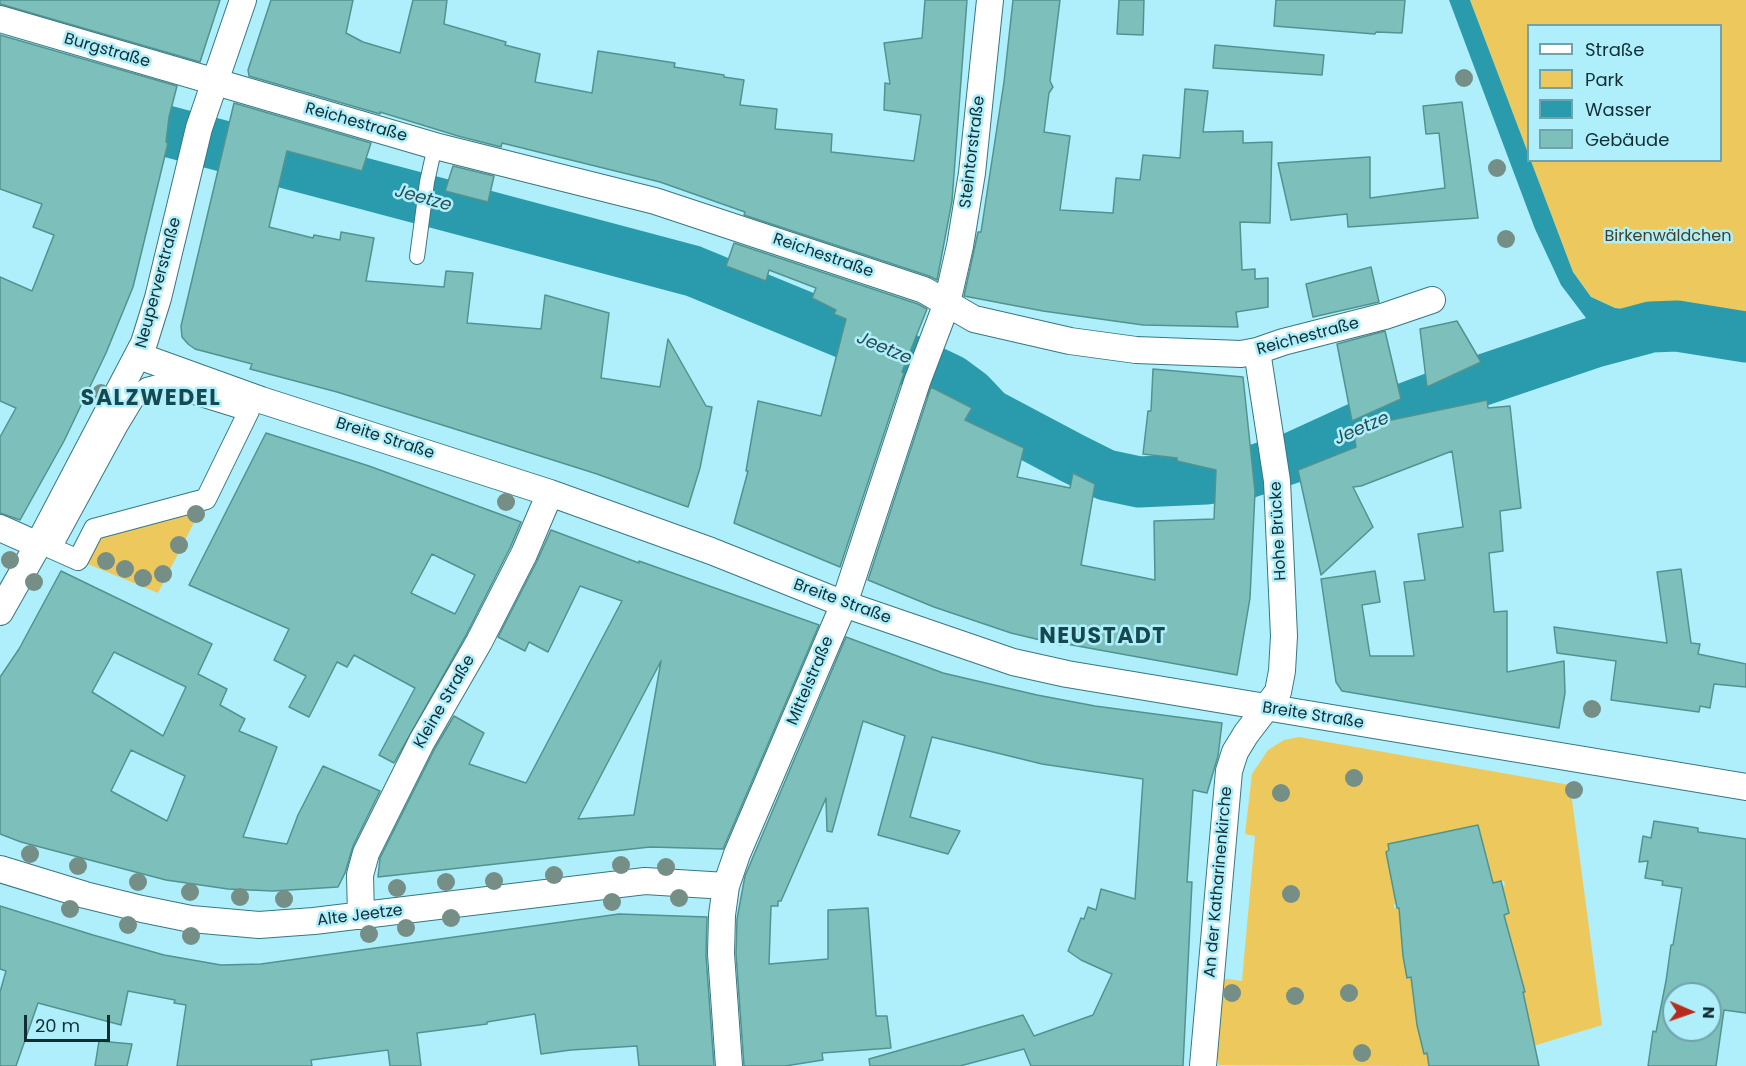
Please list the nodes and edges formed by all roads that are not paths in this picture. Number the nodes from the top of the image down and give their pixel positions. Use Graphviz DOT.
graph roads {
  1 [pos="243,0"];
  2 [pos="990,0"];
  3 [pos="0,19"];
  4 [pos="215,82"];
  5 [pos="435,146"];
  6 [pos="417,257"];
  7 [pos="1432,300"];
  8 [pos="947,303"];
  9 [pos="1257,351"];
  10 [pos="139,356"];
  11 [pos="550,493"];
  12 [pos="206,499"];
  13 [pos="0,528"];
  14 [pos="38,545"];
  15 [pos="844,604"];
  16 [pos="0,612"];
  17 [pos="1266,708"];
  18 [pos="1746,787"];
  19 [pos="0,869"];
  20 [pos="726,885"];
  21 [pos="361,916"];
  22 [pos="729,1066"];
  23 [pos="1203,1066"];
  1 -- 4 [label="street, Neuperverstraße"];
  2 -- 8 [label="street, Steintorstraße"];
  3 -- 4 [label="street, Burgstraße"];
  4 -- 5 [label="street, Reichestraße"];
  4 -- 10 [label="street, Neuperverstraße"];
  5 -- 6 [label="lane"];
  5 -- 8 [label="street, Reichestraße"];
  7 -- 9 [label="street, Reichestraße"];
  8 -- 9 [label="street, Reichestraße"];
  8 -- 15 [label="street, Mittelstraße"];
  9 -- 17 [label="street, Hohe Brücke"];
  10 -- 11 [label="street, Breite Straße"];
  10 -- 14 [label="street, Neuperverstraße"];
  11 -- 15 [label="street, Breite Straße"];
  11 -- 21 [label="street, Kleine Straße"];
  12 -- 12 [label="street"];
  13 -- 14 [label="street"];
  14 -- 16 [label="street, Neuperverstraße"];
  15 -- 17 [label="street, Breite Straße"];
  15 -- 20 [label="street, Mittelstraße"];
  17 -- 18 [label="street, Breite Straße"];
  17 -- 23 [label="street, An der Katharinenkirche"];
  19 -- 21 [label="street, Alte Jeetze"];
  20 -- 21 [label="street, Alte Jeetze"];
  20 -- 22 [label="street, Mittelstraße"];
}
